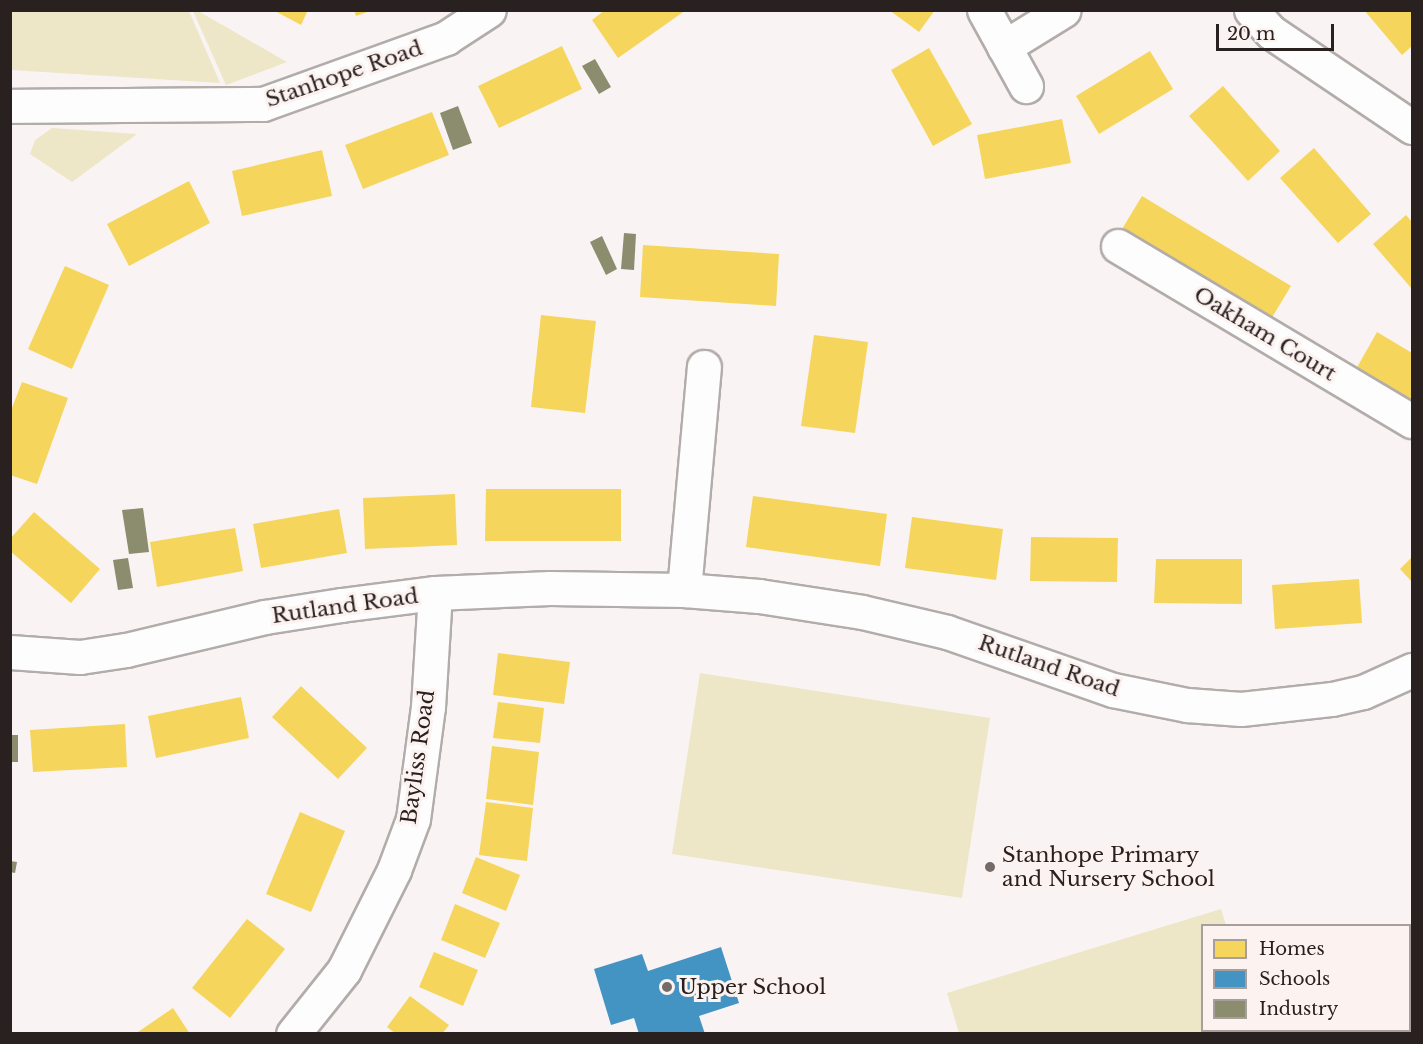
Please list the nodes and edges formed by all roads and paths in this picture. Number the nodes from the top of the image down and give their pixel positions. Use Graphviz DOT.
graph roads {
  1 [pos="489,10"];
  2 [pos="984,10"];
  3 [pos="1064,10"];
  4 [pos="1251,10"];
  5 [pos="1004,47"];
  6 [pos="1026,86"];
  7 [pos="10,106"];
  8 [pos="1413,127"];
  9 [pos="1118,246"];
  10 [pos="704,367"];
  11 [pos="1413,421"];
  12 [pos="684,591"];
  13 [pos="435,593"];
  14 [pos="10,652"];
  15 [pos="1413,670"];
  16 [pos="293,1034"];
  1 -- 7 [label="street, Stanhope Road"];
  2 -- 5 [label="street"];
  3 -- 5 [label="street"];
  4 -- 8 [label="street"];
  5 -- 6 [label="street"];
  9 -- 11 [label="street, Oakham Court"];
  10 -- 12 [label="street"];
  12 -- 13 [label="street, Rutland Road"];
  12 -- 15 [label="street, Rutland Road"];
  13 -- 14 [label="street, Rutland Road"];
  13 -- 16 [label="street, Bayliss Road"];
}
